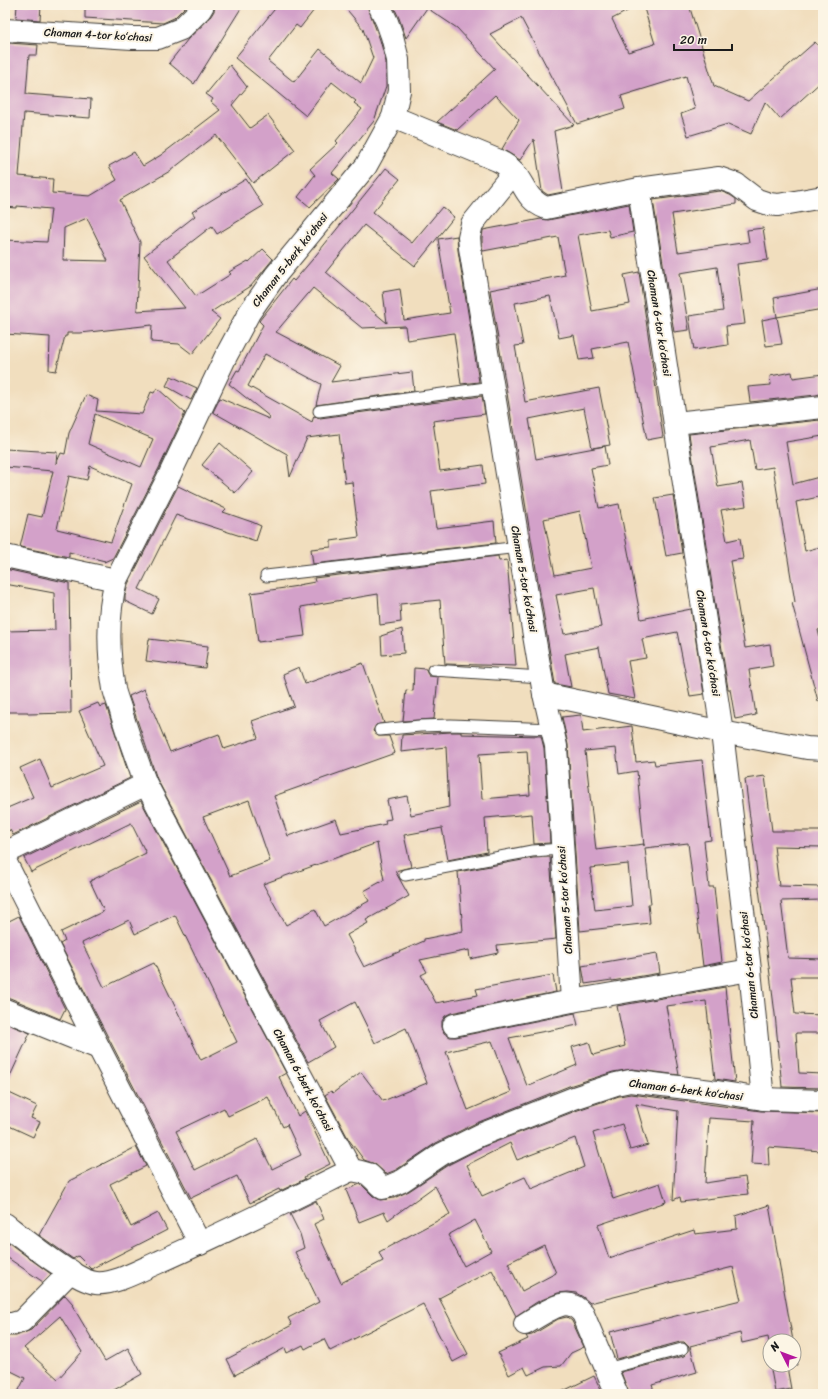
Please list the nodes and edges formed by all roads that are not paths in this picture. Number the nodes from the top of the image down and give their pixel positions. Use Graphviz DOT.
graph roads {
  1 [pos="203,5"];
  2 [pos="379,5"];
  3 [pos="5,30"];
  4 [pos="393,117"];
  5 [pos="514,172"];
  6 [pos="639,189"];
  7 [pos="823,197"];
  8 [pos="493,387"];
  9 [pos="823,407"];
  10 [pos="319,411"];
  11 [pos="675,422"];
  12 [pos="519,547"];
  13 [pos="5,556"];
  14 [pos="266,576"];
  15 [pos="116,580"];
  16 [pos="433,670"];
  17 [pos="543,686"];
  18 [pos="552,729"];
  19 [pos="380,730"];
  20 [pos="722,732"];
  21 [pos="823,749"];
  22 [pos="146,784"];
  23 [pos="562,849"];
  24 [pos="5,853"];
  25 [pos="5,861"];
  26 [pos="405,875"];
  27 [pos="750,970"];
  28 [pos="572,1001"];
  29 [pos="5,1010"];
  30 [pos="454,1025"];
  31 [pos="99,1048"];
  32 [pos="763,1099"];
  33 [pos="823,1101"];
  34 [pos="351,1170"];
  35 [pos="5,1224"];
  36 [pos="200,1244"];
  37 [pos="70,1271"];
  38 [pos="5,1324"];
  39 [pos="525,1324"];
  40 [pos="682,1349"];
  41 [pos="606,1368"];
  42 [pos="617,1394"];
  1 -- 3 [label="street, Chaman 4-tor koʻchasi"];
  2 -- 4 [label="street, Chaman 5-berk koʻchasi"];
  4 -- 5 [label="street"];
  4 -- 15 [label="street, Chaman 5-berk koʻchasi"];
  5 -- 6 [label="street"];
  5 -- 8 [label="street, Chaman 5-tor koʻchasi"];
  6 -- 7 [label="street"];
  6 -- 11 [label="street, Chaman 6-tor koʻchasi"];
  8 -- 10 [label="lane"];
  8 -- 12 [label="street, Chaman 5-tor koʻchasi"];
  9 -- 11 [label="street"];
  11 -- 20 [label="street, Chaman 6-tor koʻchasi"];
  12 -- 14 [label="lane"];
  12 -- 17 [label="street, Chaman 5-tor koʻchasi"];
  13 -- 15 [label="street"];
  15 -- 22 [label="street, Chaman 6-berk koʻchasi"];
  16 -- 17 [label="lane"];
  17 -- 18 [label="street, Chaman 5-tor koʻchasi"];
  17 -- 20 [label="street"];
  18 -- 19 [label="lane"];
  18 -- 23 [label="street, Chaman 5-tor koʻchasi"];
  20 -- 21 [label="street"];
  20 -- 27 [label="street, Chaman 6-tor koʻchasi"];
  22 -- 24 [label="street"];
  22 -- 34 [label="street, Chaman 6-berk koʻchasi"];
  23 -- 26 [label="lane"];
  23 -- 28 [label="street, Chaman 5-tor koʻchasi"];
  25 -- 31 [label="street"];
  27 -- 28 [label="street"];
  27 -- 32 [label="street, Chaman 6-tor koʻchasi"];
  28 -- 30 [label="street"];
  29 -- 31 [label="street"];
  31 -- 36 [label="street"];
  32 -- 33 [label="street"];
  32 -- 34 [label="street, Chaman 6-berk koʻchasi"];
  34 -- 36 [label="street"];
  35 -- 37 [label="street"];
  36 -- 37 [label="street"];
  37 -- 38 [label="street"];
  39 -- 41 [label="street"];
  40 -- 41 [label="lane"];
  41 -- 42 [label="street"];
}
